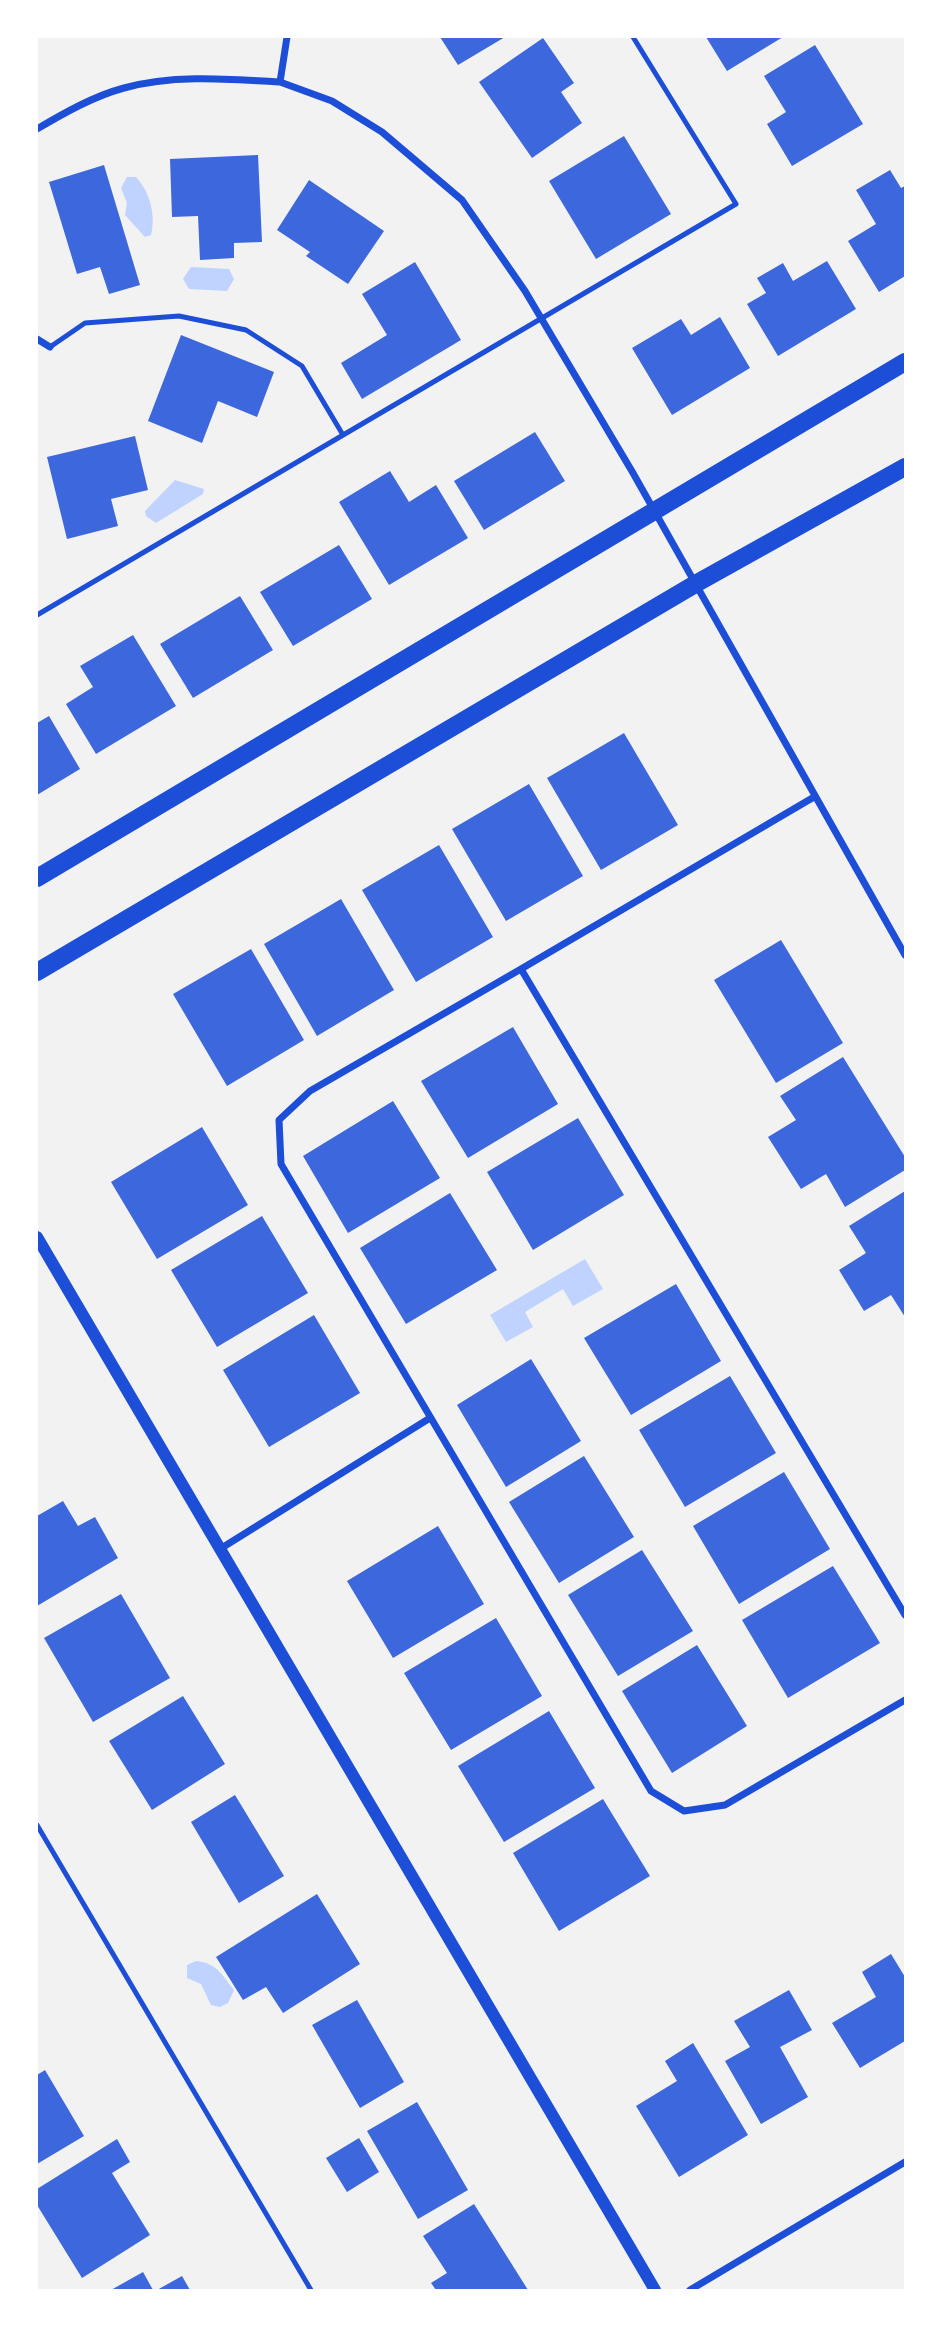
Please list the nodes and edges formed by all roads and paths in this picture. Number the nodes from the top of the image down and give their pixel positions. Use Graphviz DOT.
graph roads {
  1 [pos="288,37"];
  2 [pos="634,37"];
  3 [pos="280,82"];
  4 [pos="37,129"];
  5 [pos="540,319"];
  6 [pos="37,339"];
  7 [pos="50,346"];
  8 [pos="905,362"];
  9 [pos="343,435"];
  10 [pos="905,467"];
  11 [pos="655,512"];
  12 [pos="696,583"];
  13 [pos="37,615"];
  14 [pos="814,797"];
  15 [pos="37,878"];
  16 [pos="905,955"];
  17 [pos="521,969"];
  18 [pos="37,972"];
  19 [pos="37,1237"];
  20 [pos="430,1418"];
  21 [pos="220,1549"];
  22 [pos="905,1615"];
  23 [pos="905,1700"];
  24 [pos="37,1825"];
  25 [pos="905,2162"];
  26 [pos="311,2290"];
  27 [pos="655,2290"];
  28 [pos="690,2290"];
  1 -- 3 [label="street"];
  2 -- 5 [label="lane"];
  3 -- 4 [label="street"];
  3 -- 5 [label="street"];
  5 -- 9 [label="lane"];
  5 -- 11 [label="street"];
  6 -- 7 [label="street"];
  7 -- 9 [label="lane"];
  8 -- 11 [label="main road"];
  9 -- 13 [label="lane"];
  10 -- 12 [label="main road"];
  11 -- 12 [label="street"];
  11 -- 15 [label="main road"];
  12 -- 14 [label="street"];
  12 -- 18 [label="main road"];
  14 -- 16 [label="street"];
  14 -- 17 [label="street"];
  17 -- 20 [label="street"];
  17 -- 22 [label="street"];
  19 -- 21 [label="street"];
  20 -- 21 [label="street"];
  20 -- 23 [label="street"];
  21 -- 27 [label="street"];
  24 -- 26 [label="lane"];
  25 -- 28 [label="street"];
}
